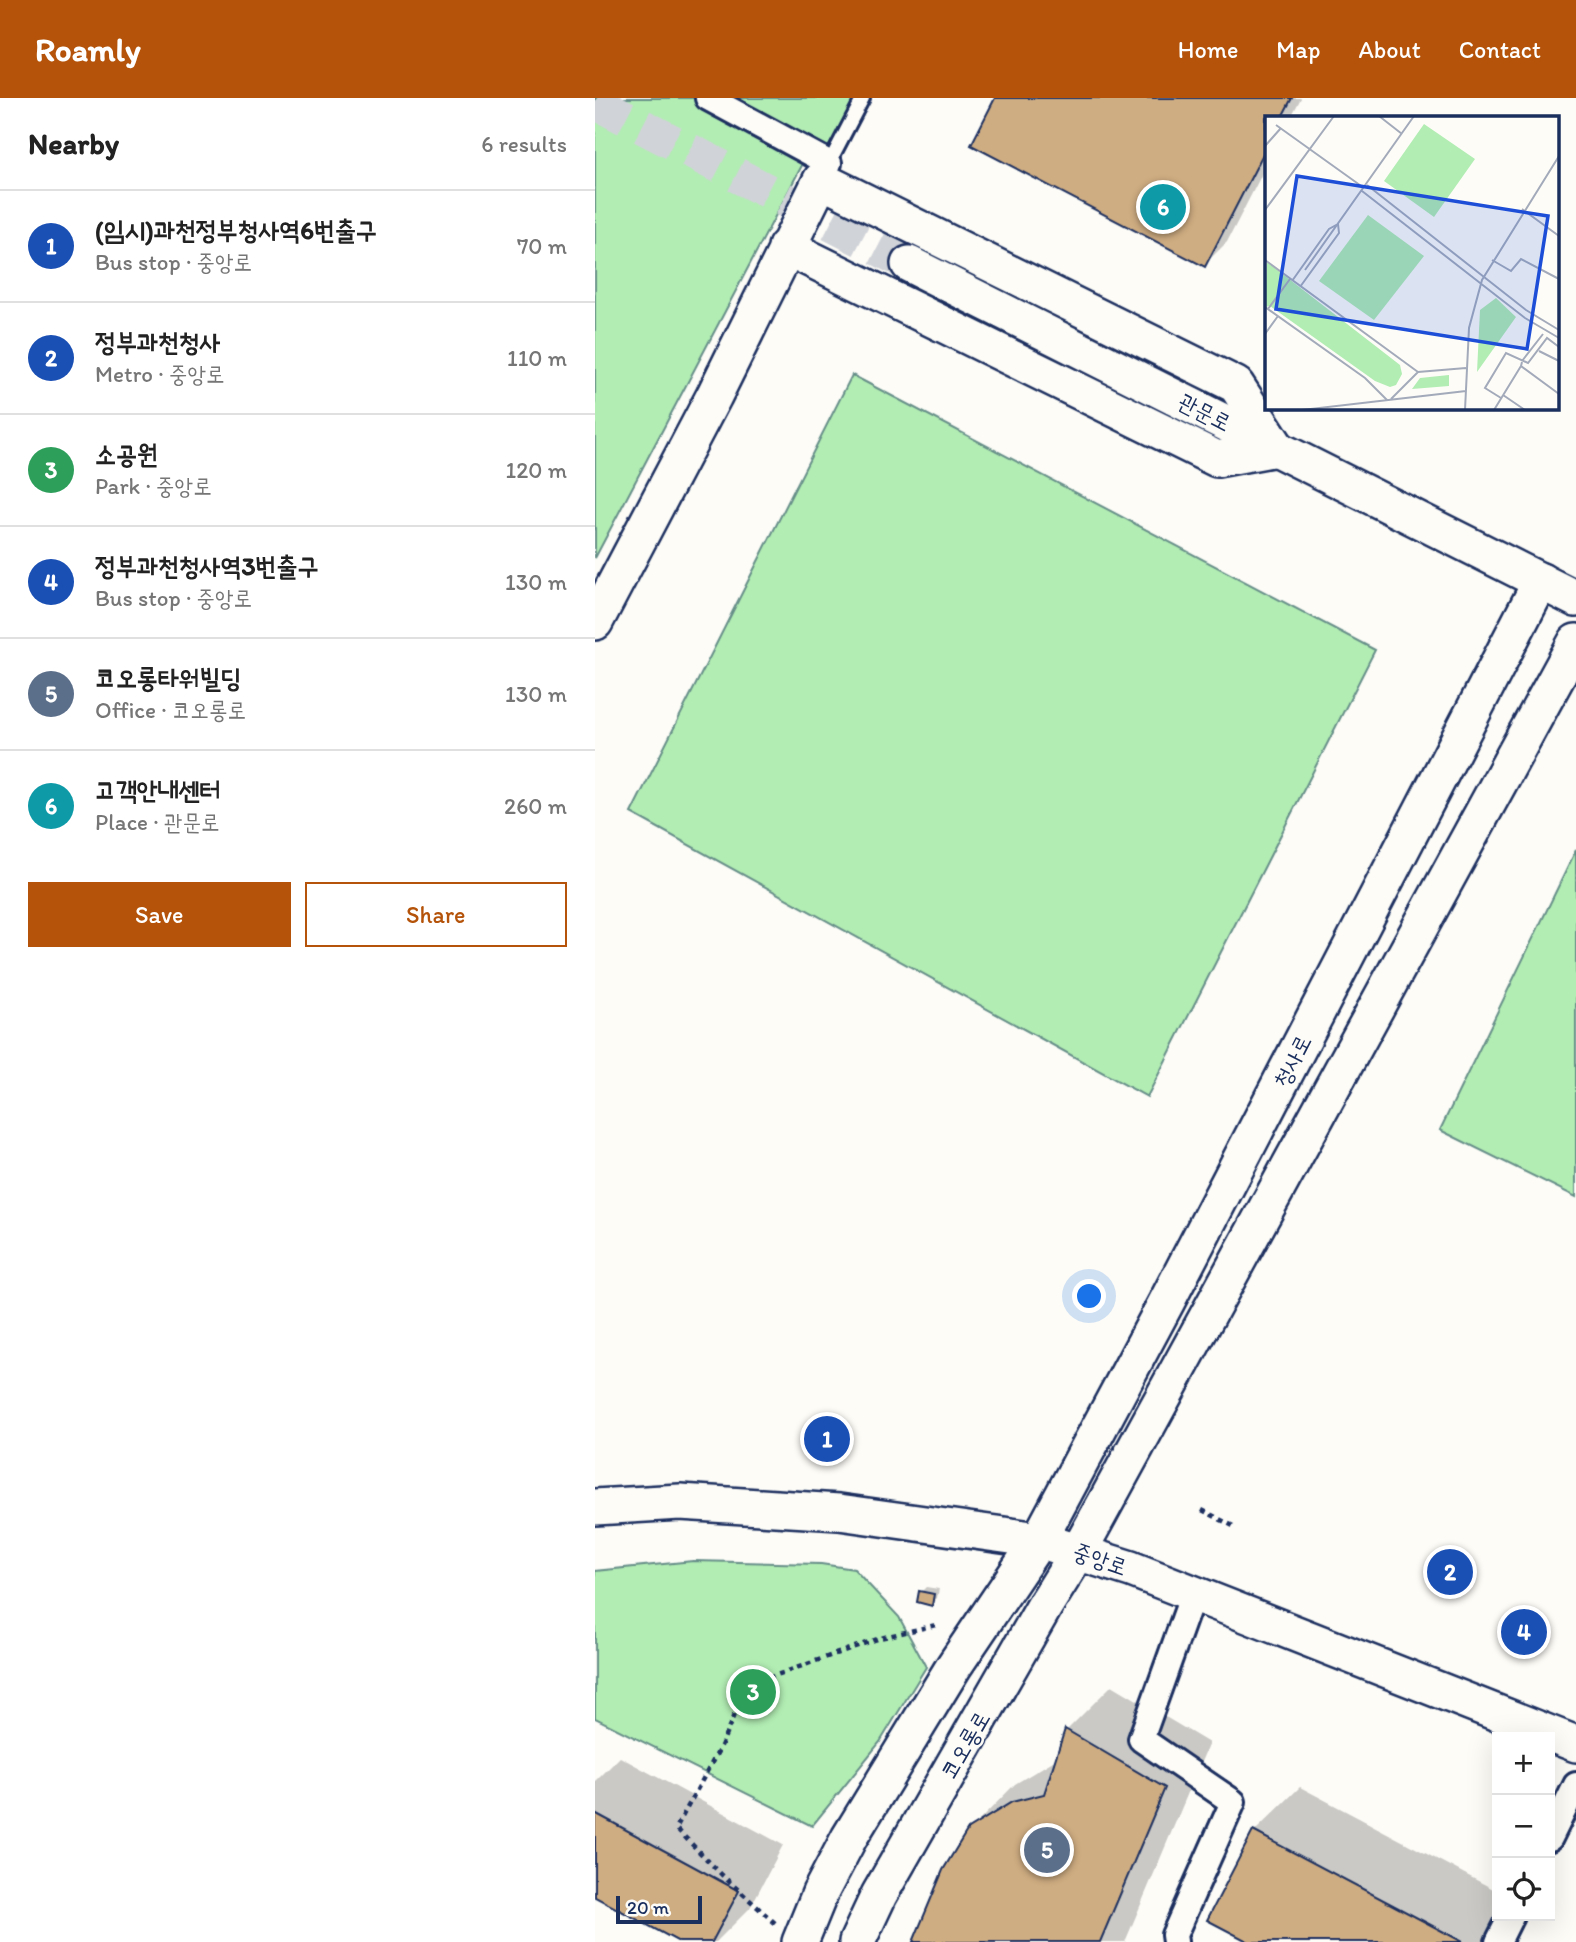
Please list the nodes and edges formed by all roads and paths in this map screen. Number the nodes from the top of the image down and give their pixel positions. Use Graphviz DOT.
graph roads {
  1 [pos="708,98"];
  2 [pos="863,98"];
  3 [pos="825,171"];
  4 [pos="786,247"];
  5 [pos="909,264"];
  6 [pos="1277,448"];
  7 [pos="1563,589"];
  8 [pos="595,622"];
  9 [pos="1576,642"];
  10 [pos="595,1507"];
  11 [pos="1202,1510"];
  12 [pos="1235,1527"];
  13 [pos="1039,1540"];
  14 [pos="1079,1551"];
  15 [pos="1193,1594"];
  16 [pos="940,1624"];
  17 [pos="1576,1744"];
  18 [pos="1576,1785"];
  19 [pos="1555,1828"];
  20 [pos="1508,1921"];
  21 [pos="791,1935"];
  22 [pos="857,1942"];
  23 [pos="1175,1942"];
  24 [pos="1498,1942"];
  1 -- 3 [label="street"];
  2 -- 3 [label="lane"];
  3 -- 4 [label="street"];
  3 -- 6 [label="street"];
  4 -- 6 [label="street"];
  4 -- 8 [label="street"];
  5 -- 6 [label="street, 관문로"];
  6 -- 7 [label="street, 관문로"];
  7 -- 13 [label="street, 청사로"];
  9 -- 14 [label="street, 청사로"];
  10 -- 13 [label="street, 중앙로"];
  11 -- 12 [label="path"];
  13 -- 14 [label="street, 중앙로"];
  13 -- 21 [label="street, 청사로"];
  14 -- 15 [label="street, 중앙로"];
  14 -- 22 [label="street, 코오롱로"];
  15 -- 17 [label="street, 중앙로"];
  15 -- 23 [label="street"];
  16 -- 21 [label="path"];
  18 -- 19 [label="street"];
  20 -- 24 [label="street"];
}
